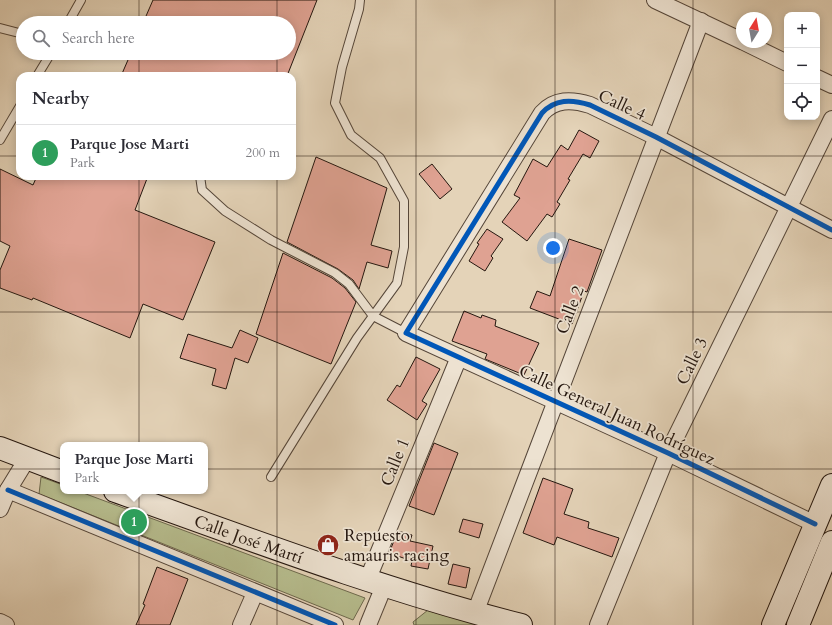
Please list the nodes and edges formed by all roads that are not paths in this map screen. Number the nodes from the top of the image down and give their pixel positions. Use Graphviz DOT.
graph roads {
  1 [pos="81,0"];
  2 [pos="360,0"];
  3 [pos="655,0"];
  4 [pos="72,16"];
  5 [pos="701,21"];
  6 [pos="0,29"];
  7 [pos="16,32"];
  8 [pos="736,38"];
  9 [pos="757,48"];
  10 [pos="47,60"];
  11 [pos="784,62"];
  12 [pos="39,72"];
  13 [pos="820,79"];
  14 [pos="832,85"];
  15 [pos="16,113"];
  16 [pos="832,119"];
  17 [pos="656,137"];
  18 [pos="0,140"];
  19 [pos="201,180"];
  20 [pos="789,208"];
  21 [pos="832,230"];
  22 [pos="373,316"];
  23 [pos="406,333"];
  24 [pos="459,357"];
  25 [pos="555,403"];
  26 [pos="0,448"];
  27 [pos="668,453"];
  28 [pos="27,460"];
  29 [pos="60,471"];
  30 [pos="271,477"];
  31 [pos="832,485"];
  32 [pos="8,490"];
  33 [pos="124,494"];
  34 [pos="0,509"];
  35 [pos="815,524"];
  36 [pos="832,542"];
  37 [pos="376,583"];
  38 [pos="255,592"];
  39 [pos="475,613"];
  40 [pos="0,622"];
  41 [pos="6,625"];
  42 [pos="241,625"];
  43 [pos="335,625"];
  44 [pos="368,625"];
  45 [pos="521,625"];
  46 [pos="598,625"];
  47 [pos="773,625"];
  48 [pos="798,625"];
  1 -- 4 [label="lane"];
  2 -- 22 [label="lane"];
  3 -- 5 [label="street"];
  5 -- 8 [label="street"];
  5 -- 17 [label="street, Calle 2"];
  6 -- 7 [label="lane"];
  9 -- 11 [label="street"];
  10 -- 12 [label="lane"];
  13 -- 14 [label="street"];
  15 -- 18 [label="lane"];
  16 -- 20 [label="street, Calle 3"];
  17 -- 20 [label="street, Calle 4"];
  17 -- 23 [label="street, Calle 4"];
  17 -- 25 [label="street, Calle 2"];
  19 -- 22 [label="lane"];
  20 -- 21 [label="street, Calle 4"];
  20 -- 27 [label="street, Calle 3"];
  22 -- 23 [label="lane"];
  22 -- 30 [label="lane"];
  23 -- 24 [label="street, Calle General Juan Rodríguez"];
  24 -- 25 [label="street, Calle General Juan Rodríguez"];
  24 -- 37 [label="street, Calle 1"];
  25 -- 27 [label="street, Calle General Juan Rodríguez"];
  25 -- 39 [label="street, Calle 2"];
  26 -- 28 [label="main road"];
  27 -- 35 [label="street, Calle General Juan Rodríguez"];
  27 -- 46 [label="street, Calle 3"];
  28 -- 29 [label="main road"];
  28 -- 32 [label="street"];
  31 -- 35 [label="main road"];
  32 -- 34 [label="street"];
  32 -- 38 [label="street"];
  33 -- 37 [label="main road, Calle José Martí"];
  35 -- 47 [label="main road"];
  36 -- 48 [label="main road"];
  37 -- 39 [label="main road, Calle José Martí"];
  37 -- 44 [label="street, Calle 1"];
  38 -- 42 [label="street"];
  38 -- 43 [label="street"];
  39 -- 45 [label="main road, Calle José Martí"];
  40 -- 41 [label="street"];
}
